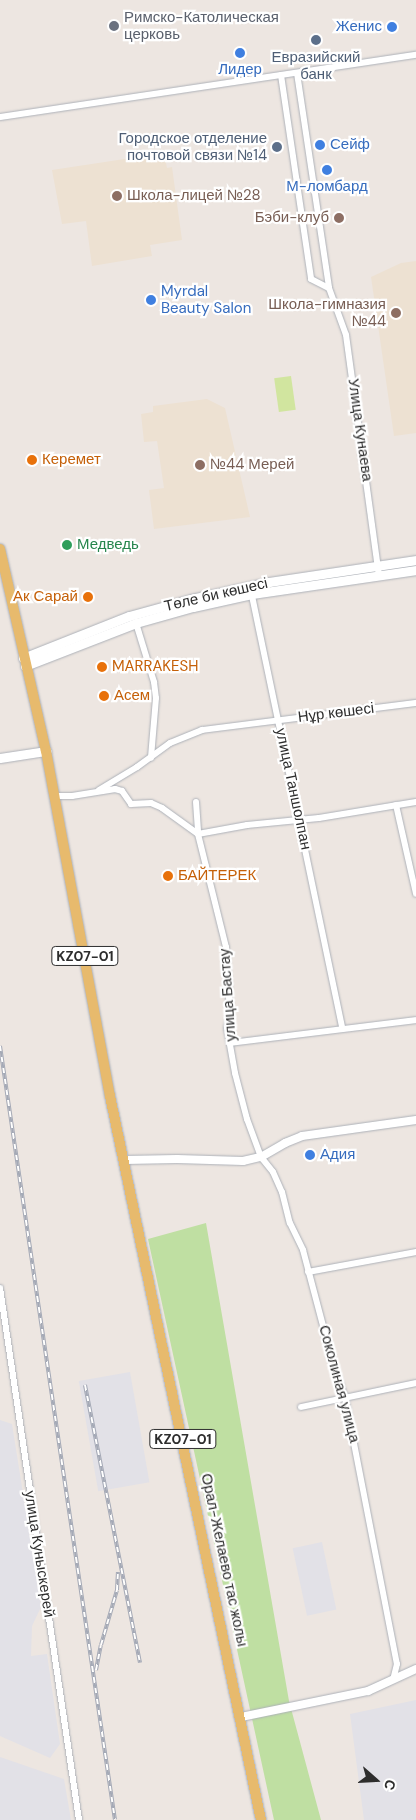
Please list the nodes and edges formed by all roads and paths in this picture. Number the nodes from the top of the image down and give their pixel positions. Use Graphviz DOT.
graph roads {
  1 [pos="416,55"];
  2 [pos="297,73"];
  3 [pos="281,75"];
  4 [pos="0,116"];
  5 [pos="329,288"];
  6 [pos="0,550"];
  7 [pos="416,560"];
  8 [pos="379,570"];
  9 [pos="416,570"];
  10 [pos="251,589"];
  11 [pos="136,623"];
  12 [pos="24,662"];
  13 [pos="416,704"];
  14 [pos="279,721"];
  15 [pos="46,751"];
  16 [pos="0,758"];
  17 [pos="151,758"];
  18 [pos="94,793"];
  19 [pos="54,796"];
  20 [pos="196,802"];
  21 [pos="416,802"];
  22 [pos="396,805"];
  23 [pos="300,820"];
  24 [pos="198,834"];
  25 [pos="416,894"];
  26 [pos="416,1020"];
  27 [pos="342,1028"];
  28 [pos="230,1043"];
  29 [pos="416,1120"];
  30 [pos="261,1157"];
  31 [pos="125,1160"];
  32 [pos="416,1252"];
  33 [pos="308,1272"];
  34 [pos="0,1288"];
  35 [pos="416,1383"];
  36 [pos="345,1397"];
  37 [pos="301,1407"];
  38 [pos="416,1669"];
  39 [pos="393,1680"];
  40 [pos="241,1718"];
  41 [pos="78,1820"];
  42 [pos="261,1820"];
  1 -- 2 [label="street"];
  2 -- 3 [label="street"];
  2 -- 5 [label="street, Улица Кунаева"];
  3 -- 4 [label="street"];
  3 -- 5 [label="street"];
  5 -- 8 [label="street, Улица Кунаева"];
  6 -- 12 [label="main road, KZ07-01"];
  7 -- 8 [label="main road, Төле би көшесі"];
  8 -- 9 [label="main road, Төле би көшесі"];
  8 -- 10 [label="main road, Төле би көшесі"];
  10 -- 11 [label="main road, Төле би көшесі"];
  10 -- 12 [label="main road, Төле би көшесі"];
  10 -- 14 [label="street, улица Таншолпан"];
  11 -- 12 [label="main road, Төле би көшесі"];
  11 -- 17 [label="street"];
  12 -- 15 [label="main road, KZ07-01"];
  13 -- 14 [label="street, Нұр көшесі"];
  14 -- 17 [label="street, Нұр көшесі"];
  14 -- 23 [label="street, улица Таншолпан"];
  15 -- 16 [label="main road"];
  15 -- 19 [label="main road, KZ07-01"];
  17 -- 18 [label="street, Нұр көшесі"];
  18 -- 19 [label="street"];
  18 -- 24 [label="street"];
  19 -- 31 [label="main road, KZ07-01"];
  20 -- 24 [label="street, улица Бастау"];
  21 -- 22 [label="street"];
  22 -- 23 [label="street"];
  22 -- 25 [label="street"];
  23 -- 24 [label="street"];
  23 -- 27 [label="street, улица Таншолпан"];
  24 -- 28 [label="street, улица Бастау"];
  26 -- 27 [label="street"];
  27 -- 28 [label="street"];
  28 -- 30 [label="street, улица Бастау"];
  29 -- 30 [label="street"];
  30 -- 31 [label="street"];
  30 -- 33 [label="street, Соколиная улица"];
  31 -- 40 [label="main road, Орал-Желаево тас жолы / KZ07-01"];
  32 -- 33 [label="street"];
  33 -- 36 [label="street, Соколиная улица"];
  34 -- 41 [label="street, улица Куныскерей"];
  35 -- 36 [label="street"];
  36 -- 37 [label="street"];
  36 -- 39 [label="street, Соколиная улица"];
  38 -- 39 [label="street"];
  39 -- 40 [label="street"];
  40 -- 42 [label="main road, Орал-Желаево тас жолы / KZ07-01"];
}
